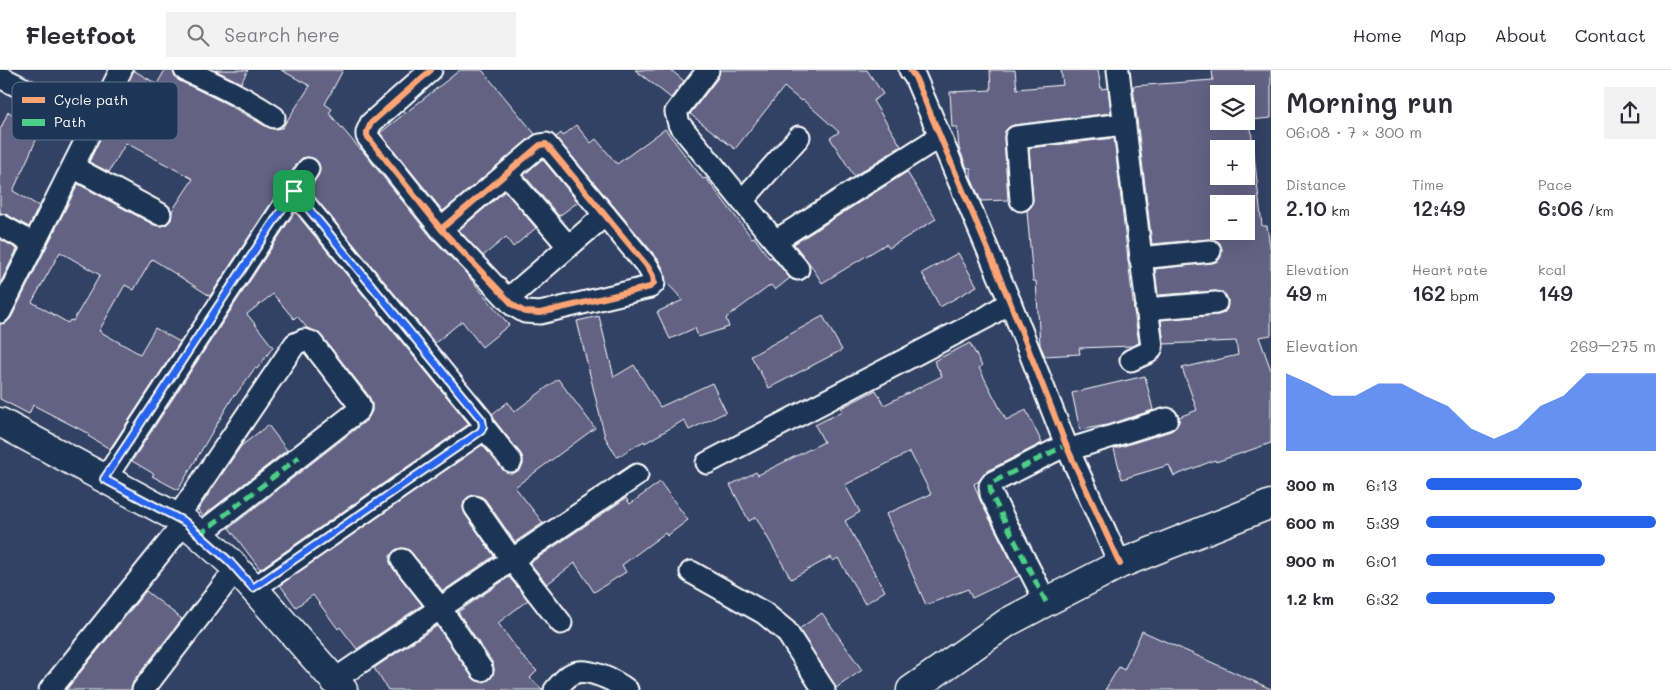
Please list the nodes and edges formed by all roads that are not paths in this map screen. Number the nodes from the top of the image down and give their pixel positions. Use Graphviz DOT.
graph roads {
  1 [pos="121,70"];
  2 [pos="185,70"];
  3 [pos="430,70"];
  4 [pos="708,70"];
  5 [pos="910,70"];
  6 [pos="1118,70"];
  7 [pos="0,77"];
  8 [pos="115,82"];
  9 [pos="12,83"];
  10 [pos="274,117"];
  11 [pos="1124,124"];
  12 [pos="799,136"];
  13 [pos="939,136"];
  14 [pos="86,140"];
  15 [pos="72,166"];
  16 [pos="308,169"];
  17 [pos="506,174"];
  18 [pos="294,191"];
  19 [pos="1022,200"];
  20 [pos="742,202"];
  21 [pos="160,214"];
  22 [pos="605,215"];
  23 [pos="0,226"];
  24 [pos="441,229"];
  25 [pos="774,241"];
  26 [pos="34,244"];
  27 [pos="568,246"];
  28 [pos="1210,251"];
  29 [pos="1140,258"];
  30 [pos="798,269"];
  31 [pos="508,299"];
  32 [pos="1010,302"];
  33 [pos="1216,303"];
  34 [pos="1146,309"];
  35 [pos="0,312"];
  36 [pos="1131,360"];
  37 [pos="1167,419"];
  38 [pos="0,422"];
  39 [pos="483,426"];
  40 [pos="1067,447"];
  41 [pos="511,461"];
  42 [pos="708,463"];
  43 [pos="637,475"];
  44 [pos="104,479"];
  45 [pos="1271,504"];
  46 [pos="475,507"];
  47 [pos="187,525"];
  48 [pos="402,560"];
  49 [pos="512,560"];
  50 [pos="1120,564"];
  51 [pos="236,568"];
  52 [pos="691,572"];
  53 [pos="253,588"];
  54 [pos="1046,602"];
  55 [pos="440,608"];
  56 [pos="561,624"];
  57 [pos="482,670"];
  58 [pos="338,685"];
  59 [pos="50,690"];
  60 [pos="143,690"];
  61 [pos="554,690"];
  62 [pos="627,690"];
  63 [pos="824,690"];
  64 [pos="911,690"];
  1 -- 8 [label="street"];
  2 -- 10 [label="street"];
  3 -- 24 [label="street"];
  4 -- 20 [label="street"];
  5 -- 13 [label="street"];
  6 -- 11 [label="street"];
  7 -- 9 [label="street"];
  11 -- 19 [label="street"];
  11 -- 29 [label="street"];
  12 -- 20 [label="street"];
  13 -- 25 [label="street"];
  13 -- 32 [label="street"];
  14 -- 15 [label="street"];
  15 -- 21 [label="street"];
  15 -- 26 [label="street"];
  16 -- 18 [label="street"];
  17 -- 22 [label="street"];
  17 -- 24 [label="street"];
  17 -- 27 [label="street"];
  18 -- 39 [label="street"];
  18 -- 44 [label="street"];
  20 -- 25 [label="street"];
  22 -- 27 [label="street"];
  22 -- 31 [label="street"];
  23 -- 26 [label="street"];
  24 -- 31 [label="street"];
  25 -- 30 [label="street"];
  26 -- 35 [label="street"];
  27 -- 31 [label="street"];
  28 -- 29 [label="street"];
  29 -- 34 [label="street"];
  32 -- 40 [label="street"];
  32 -- 42 [label="street"];
  33 -- 34 [label="street"];
  34 -- 36 [label="street"];
  37 -- 40 [label="street"];
  38 -- 44 [label="street"];
  39 -- 41 [label="street"];
  39 -- 53 [label="street"];
  40 -- 50 [label="street"];
  40 -- 54 [label="street"];
  43 -- 49 [label="street"];
  44 -- 47 [label="street"];
  45 -- 50 [label="street"];
  46 -- 49 [label="street"];
  47 -- 47 [label="street"];
  47 -- 51 [label="street"];
  47 -- 59 [label="street"];
  48 -- 55 [label="street"];
  49 -- 55 [label="street"];
  49 -- 56 [label="street"];
  50 -- 54 [label="street"];
  51 -- 53 [label="street"];
  51 -- 60 [label="street"];
  52 -- 63 [label="street"];
  53 -- 58 [label="street"];
  54 -- 64 [label="street"];
  55 -- 57 [label="street"];
  55 -- 58 [label="street"];
  61 -- 62 [label="street"];
}
